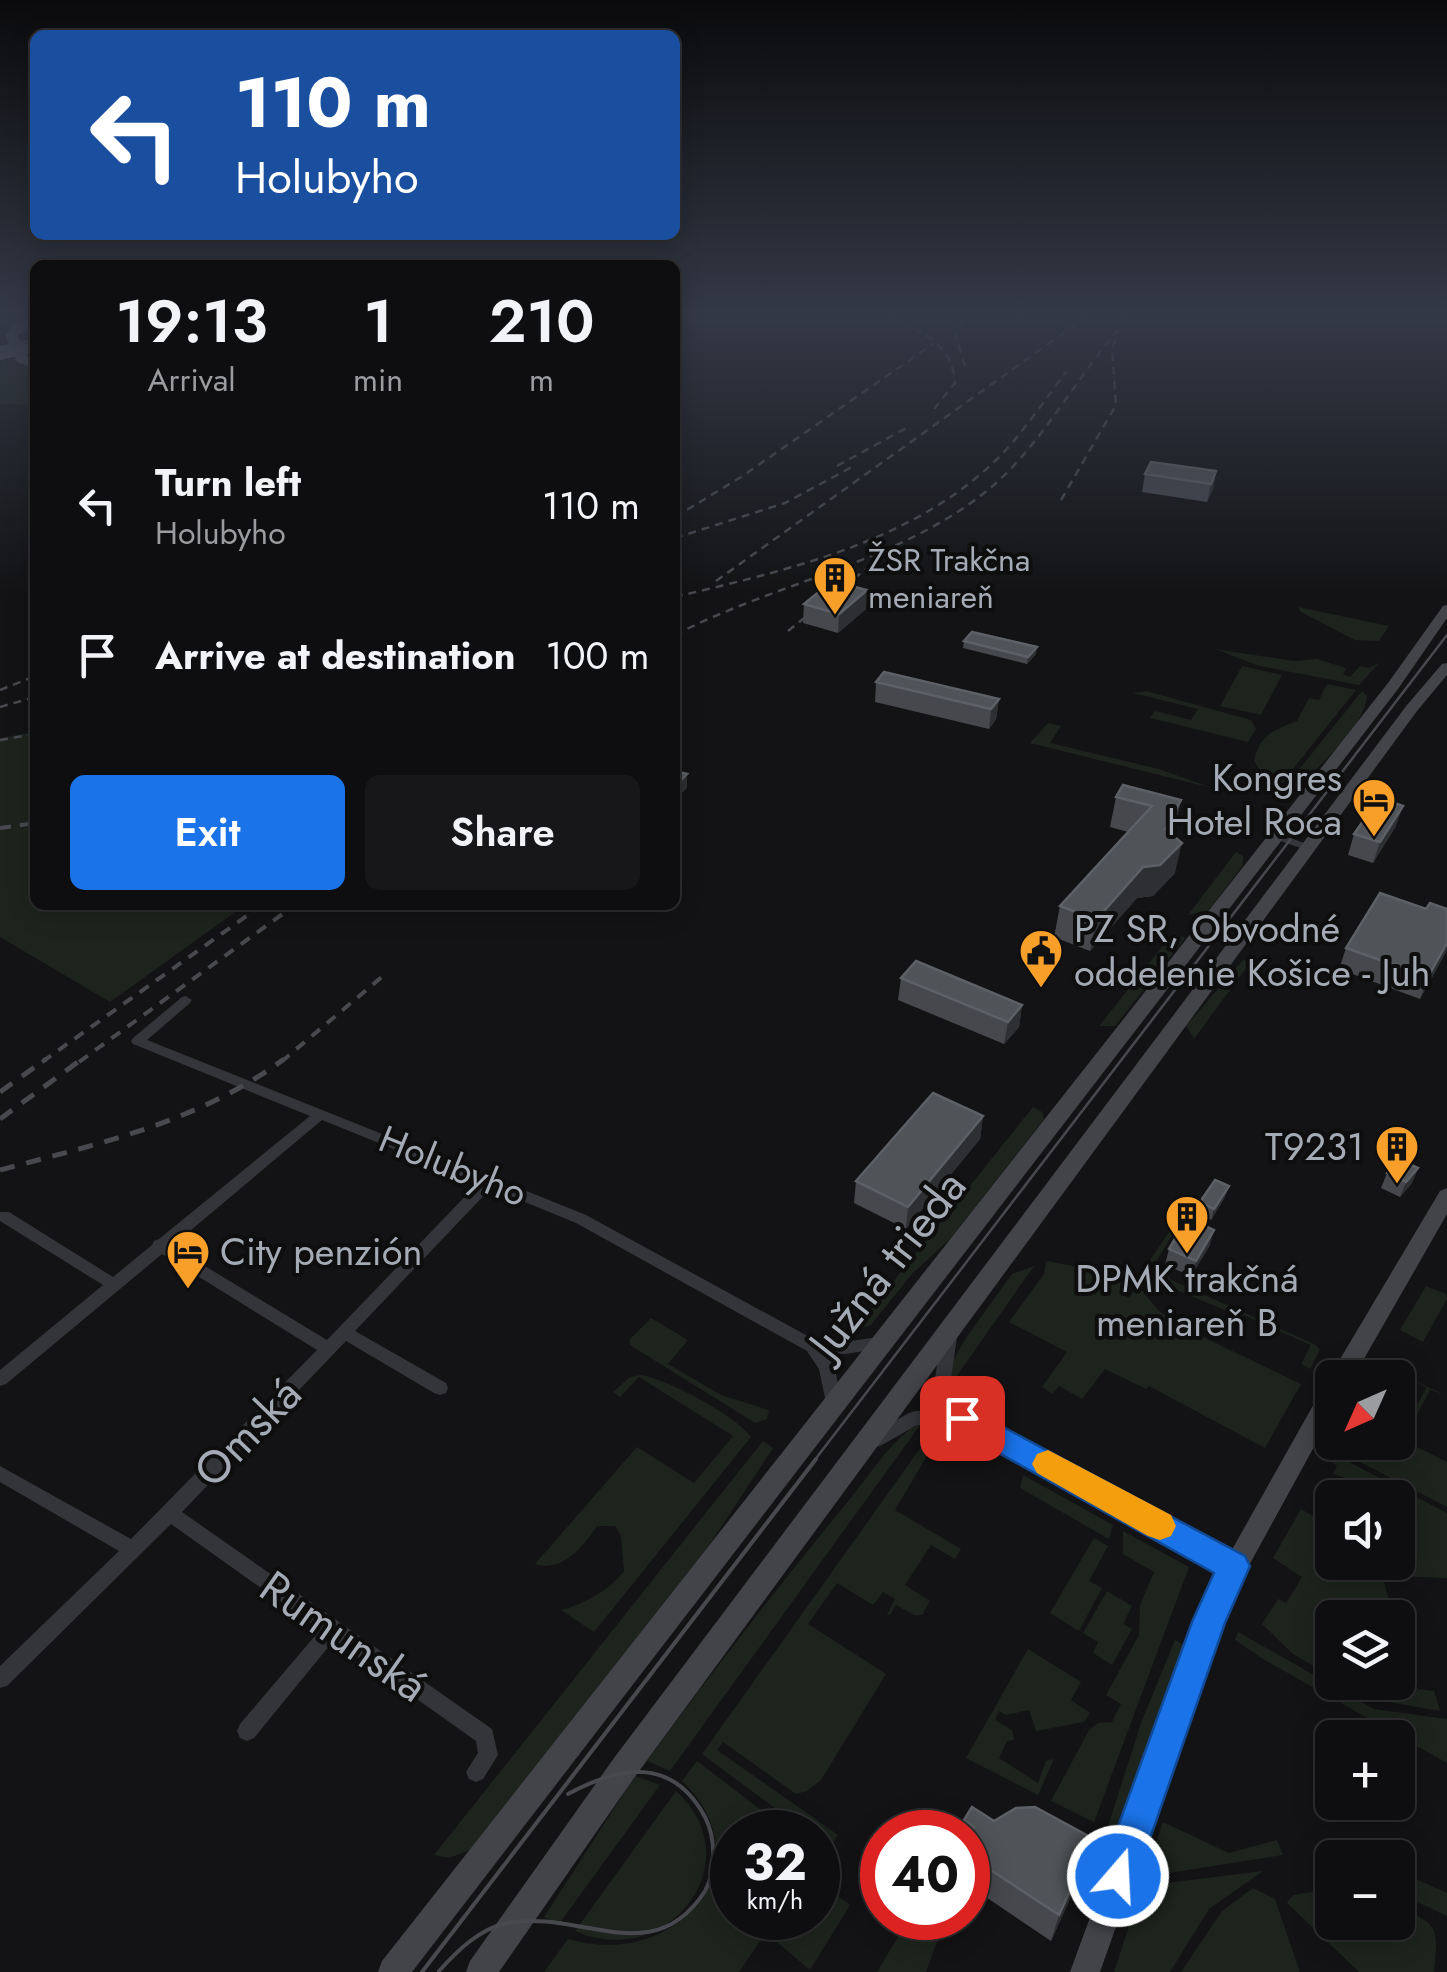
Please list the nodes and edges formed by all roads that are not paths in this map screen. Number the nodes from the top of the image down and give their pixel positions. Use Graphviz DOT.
graph roads {
  1 [pos="1447,610"];
  2 [pos="1447,667"];
  3 [pos="1276,836"];
  4 [pos="1309,848"];
  5 [pos="186,1000"];
  6 [pos="321,1114"];
  7 [pos="490,1180"];
  8 [pos="1447,1196"];
  9 [pos="4,1216"];
  10 [pos="159,1245"];
  11 [pos="113,1284"];
  12 [pos="951,1330"];
  13 [pos="344,1332"];
  14 [pos="884,1342"];
  15 [pos="812,1346"];
  16 [pos="327,1348"];
  17 [pos="1351,1360"];
  18 [pos="0,1379"];
  19 [pos="440,1388"];
  20 [pos="833,1406"];
  21 [pos="962,1418"];
  22 [pos="1315,1423"];
  23 [pos="863,1449"];
  24 [pos="0,1473"];
  25 [pos="170,1513"];
  26 [pos="133,1549"];
  27 [pos="1234,1566"];
  28 [pos="333,1628"];
  29 [pos="0,1679"];
  30 [pos="247,1731"];
  31 [pos="476,1772"];
  32 [pos="393,1972"];
  33 [pos="481,1972"];
  34 [pos="1085,1972"];
  1 -- 3 [label="street, Južná trieda"];
  2 -- 4 [label="street"];
  3 -- 4 [label="street"];
  3 -- 14 [label="street, Južná trieda"];
  4 -- 12 [label="street"];
  5 -- 6 [label="street, Holubyho"];
  6 -- 7 [label="street, Holubyho"];
  6 -- 10 [label="street"];
  7 -- 13 [label="street, Omská"];
  7 -- 15 [label="street, Holubyho"];
  8 -- 17 [label="street"];
  9 -- 11 [label="street"];
  10 -- 11 [label="street"];
  10 -- 16 [label="street"];
  11 -- 18 [label="street"];
  12 -- 21 [label="street"];
  12 -- 23 [label="street"];
  13 -- 16 [label="street, Omská"];
  13 -- 19 [label="street"];
  14 -- 15 [label="street"];
  14 -- 20 [label="street, Južná trieda"];
  15 -- 20 [label="street"];
  16 -- 25 [label="street, Omská"];
  20 -- 32 [label="street, Južná trieda"];
  21 -- 23 [label="street"];
  21 -- 27 [label="street"];
  22 -- 27 [label="street"];
  23 -- 33 [label="street"];
  24 -- 26 [label="street"];
  25 -- 26 [label="street, Omská"];
  25 -- 28 [label="street, Rumunská"];
  26 -- 29 [label="street, Omská"];
  27 -- 34 [label="street"];
  28 -- 30 [label="street"];
  28 -- 31 [label="street, Rumunská"];
}
